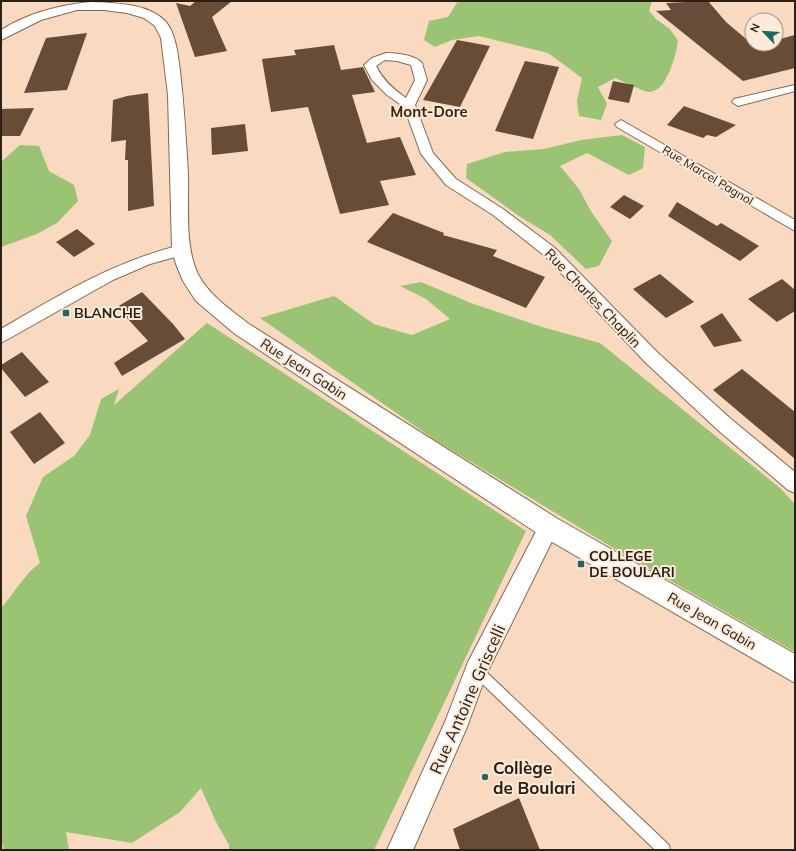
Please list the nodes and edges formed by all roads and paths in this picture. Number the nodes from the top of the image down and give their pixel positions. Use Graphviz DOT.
graph roads {
  1 [pos="1,36"];
  2 [pos="795,88"];
  3 [pos="738,102"];
  4 [pos="409,104"];
  5 [pos="621,124"];
  6 [pos="795,226"];
  7 [pos="181,250"];
  8 [pos="1,337"];
  9 [pos="795,484"];
  10 [pos="549,527"];
  11 [pos="795,669"];
  12 [pos="476,670"];
  13 [pos="400,850"];
  14 [pos="664,850"];
  1 -- 7 [label="street, Rue Jean Gabin"];
  2 -- 3 [label="street"];
  4 -- 4 [label="street"];
  4 -- 9 [label="street, Rue Charles Chaplin"];
  5 -- 6 [label="street, Rue Marcel Pagnol"];
  7 -- 8 [label="street"];
  7 -- 10 [label="street, Rue Jean Gabin"];
  10 -- 11 [label="street, Rue Jean Gabin"];
  10 -- 12 [label="street, Rue Antoine Griscelli"];
  12 -- 13 [label="street, Rue Antoine Griscelli"];
  12 -- 14 [label="lane"];
}
